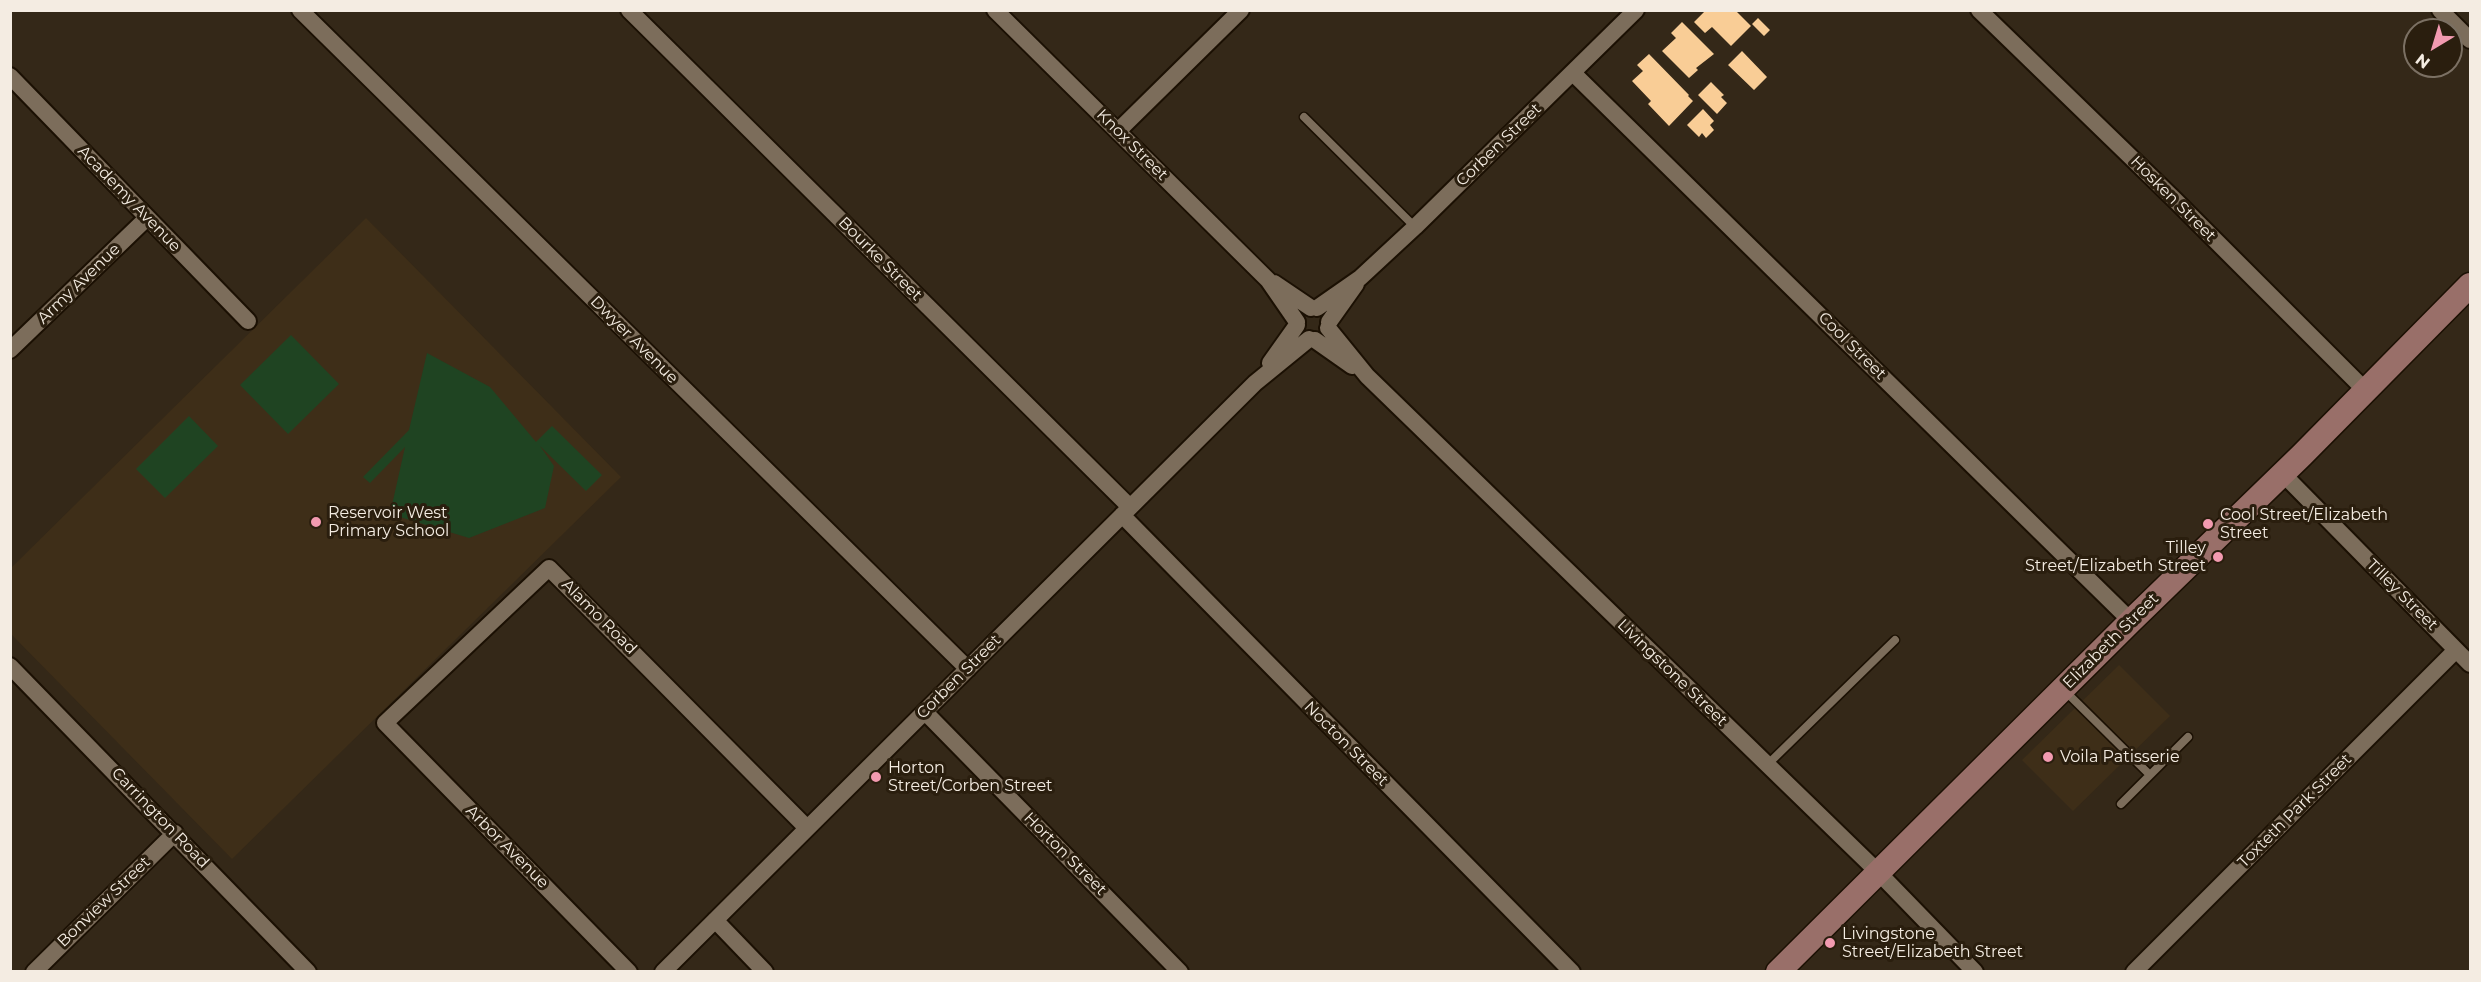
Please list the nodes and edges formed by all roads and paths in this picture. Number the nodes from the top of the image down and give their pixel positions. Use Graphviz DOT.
graph roads {
  1 [pos="300,10"];
  2 [pos="629,10"];
  3 [pos="995,10"];
  4 [pos="1241,10"];
  5 [pos="1636,10"];
  6 [pos="1979,10"];
  7 [pos="2440,10"];
  8 [pos="2470,40"];
  9 [pos="1573,73"];
  10 [pos="10,76"];
  11 [pos="1304,117"];
  12 [pos="1118,131"];
  13 [pos="147,218"];
  14 [pos="1416,226"];
  15 [pos="1360,278"];
  16 [pos="1268,280"];
  17 [pos="2466,297"];
  18 [pos="1314,308"];
  19 [pos="248,321"];
  20 [pos="1297,323"];
  21 [pos="1329,325"];
  22 [pos="1312,340"];
  23 [pos="10,350"];
  24 [pos="1367,376"];
  25 [pos="1255,383"];
  26 [pos="2365,390"];
  27 [pos="2283,474"];
  28 [pos="1126,511"];
  29 [pos="2131,621"];
  30 [pos="1895,640"];
  31 [pos="2456,650"];
  32 [pos="2470,664"];
  33 [pos="10,666"];
  34 [pos="968,669"];
  35 [pos="2063,688"];
  36 [pos="925,712"];
  37 [pos="385,723"];
  38 [pos="2188,737"];
  39 [pos="1767,765"];
  40 [pos="2150,775"];
  41 [pos="2121,804"];
  42 [pos="807,828"];
  43 [pos="175,833"];
  44 [pos="1879,873"];
  45 [pos="715,920"];
  46 [pos="34,972"];
  47 [pos="308,972"];
  48 [pos="629,972"];
  49 [pos="663,972"];
  50 [pos="765,972"];
  51 [pos="1180,972"];
  52 [pos="1572,972"];
  53 [pos="1778,972"];
  54 [pos="1975,972"];
  55 [pos="2134,972"];
  1 -- 34 [label="street, Dwyer Avenue"];
  2 -- 28 [label="street, Bourke Street"];
  3 -- 12 [label="street, Knox Street"];
  4 -- 12 [label="street"];
  5 -- 9 [label="street, Corben Street"];
  6 -- 26 [label="street, Hosken Street"];
  7 -- 8 [label="street"];
  9 -- 14 [label="street, Corben Street"];
  9 -- 29 [label="street, Cool Street"];
  10 -- 13 [label="street, Academy Avenue"];
  11 -- 14 [label="lane"];
  12 -- 16 [label="street, Knox Street"];
  13 -- 19 [label="street, Academy Avenue"];
  13 -- 23 [label="street, Army Avenue"];
  14 -- 15 [label="street, Corben Street"];
  15 -- 18 [label="street, Corben Street"];
  15 -- 21 [label="street, Corben Street"];
  16 -- 18 [label="street, Knox Street"];
  16 -- 20 [label="street, Knox Street"];
  17 -- 26 [label="street, Elizabeth Street"];
  18 -- 20 [label="street"];
  18 -- 21 [label="street"];
  20 -- 22 [label="street"];
  20 -- 25 [label="street, Corben Street"];
  21 -- 22 [label="street"];
  21 -- 24 [label="street, Livingstone Street"];
  22 -- 24 [label="street, Livingstone Street"];
  22 -- 25 [label="street, Corben Street"];
  24 -- 39 [label="street, Livingstone Street"];
  25 -- 28 [label="street, Corben Street"];
  26 -- 27 [label="street, Elizabeth Street"];
  27 -- 29 [label="street, Elizabeth Street"];
  27 -- 31 [label="street, Tilley Street"];
  28 -- 34 [label="street, Corben Street"];
  28 -- 52 [label="street, Nocton Street"];
  29 -- 35 [label="street, Elizabeth Street"];
  30 -- 39 [label="lane"];
  31 -- 32 [label="street, Tilley Street"];
  31 -- 55 [label="street, Toxteth Park Street"];
  33 -- 43 [label="street, Carrington Road"];
  34 -- 36 [label="street, Corben Street"];
  35 -- 40 [label="lane"];
  35 -- 44 [label="street, Elizabeth Street"];
  36 -- 42 [label="street, Corben Street"];
  36 -- 51 [label="street, Horton Street"];
  37 -- 42 [label="street, Alamo Road"];
  37 -- 48 [label="street, Arbor Avenue"];
  38 -- 40 [label="lane"];
  39 -- 44 [label="street, Livingstone Street"];
  40 -- 41 [label="lane"];
  42 -- 45 [label="street, Corben Street"];
  43 -- 46 [label="street, Bonview Street"];
  43 -- 47 [label="street, Carrington Road"];
  44 -- 53 [label="street, Elizabeth Street"];
  44 -- 54 [label="street, Livingstone Street"];
  45 -- 49 [label="street, Corben Street"];
  45 -- 50 [label="street"];
}
